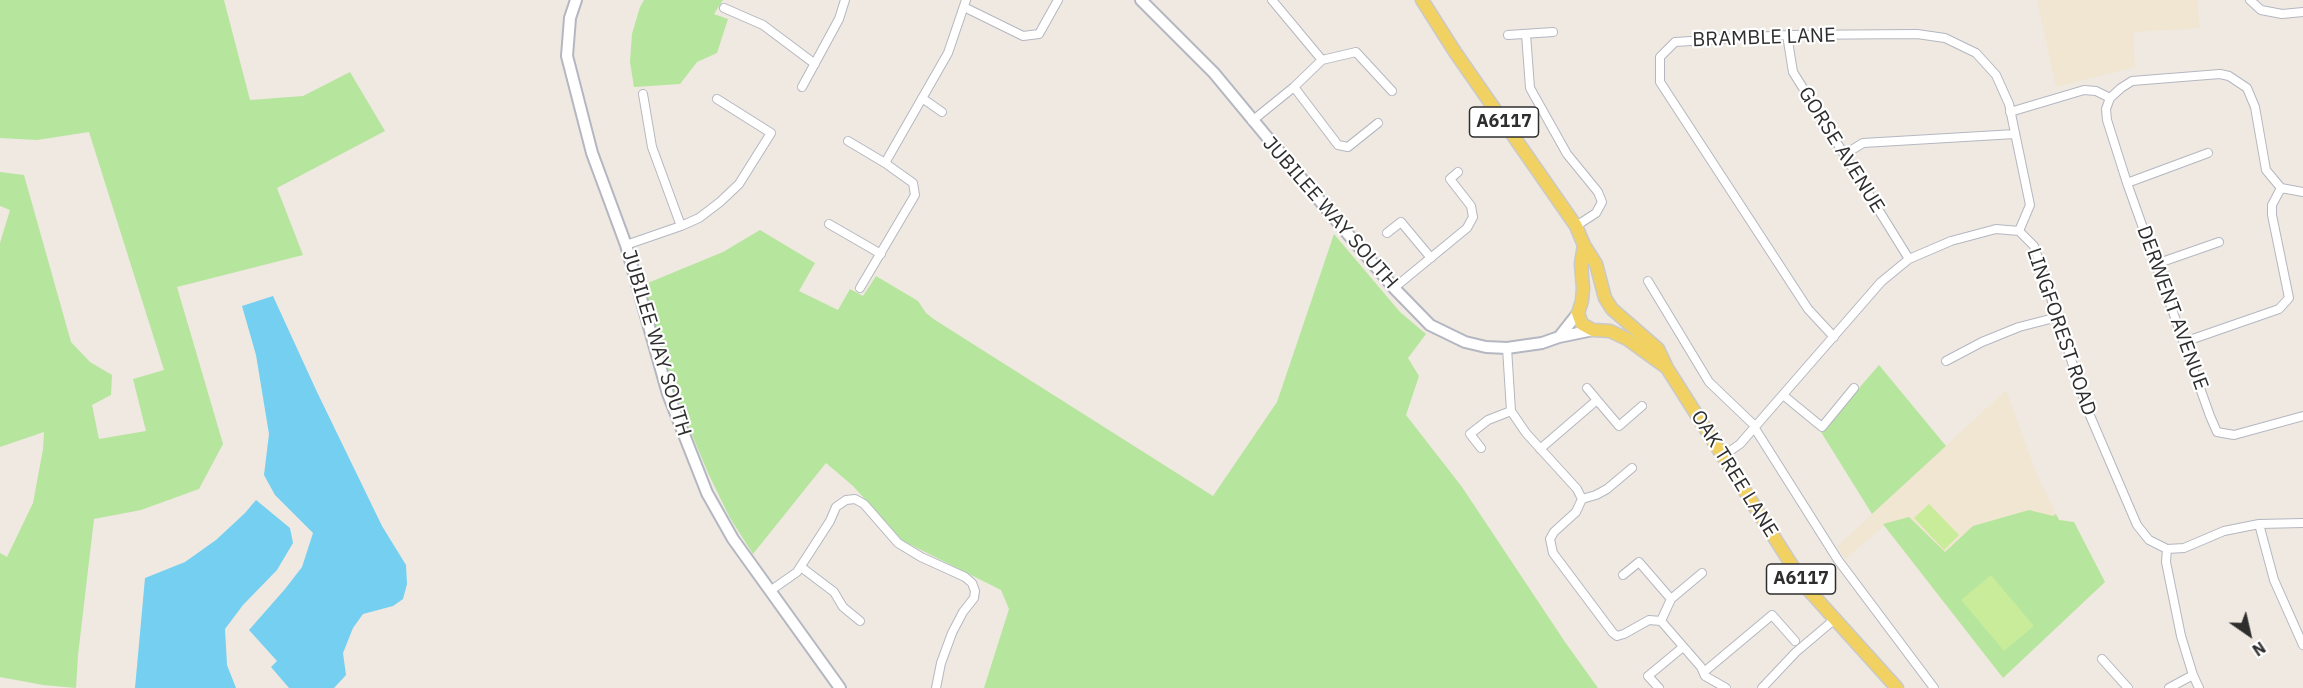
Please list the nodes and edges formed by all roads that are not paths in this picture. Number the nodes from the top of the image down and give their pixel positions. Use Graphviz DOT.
graph roads {
  1 [pos="576,0"];
  2 [pos="844,0"];
  3 [pos="1058,0"];
  4 [pos="1141,0"];
  5 [pos="1272,0"];
  6 [pos="1422,0"];
  7 [pos="2250,0"];
  8 [pos="965,3"];
  9 [pos="724,8"];
  10 [pos="2303,12"];
  11 [pos="1553,32"];
  12 [pos="1526,34"];
  13 [pos="1508,35"];
  14 [pos="1787,35"];
  15 [pos="1323,60"];
  16 [pos="815,64"];
  17 [pos="802,87"];
  18 [pos="1294,87"];
  19 [pos="1392,91"];
  20 [pos="643,94"];
  21 [pos="922,98"];
  22 [pos="2110,98"];
  23 [pos="717,99"];
  24 [pos="942,112"];
  25 [pos="2010,112"];
  26 [pos="1252,121"];
  27 [pos="1378,123"];
  28 [pos="2015,134"];
  29 [pos="848,141"];
  30 [pos="2208,153"];
  31 [pos="1845,154"];
  32 [pos="885,163"];
  33 [pos="1458,172"];
  34 [pos="2127,183"];
  35 [pos="2281,188"];
  36 [pos="2303,192"];
  37 [pos="829,224"];
  38 [pos="681,226"];
  39 [pos="1576,226"];
  40 [pos="2019,231"];
  41 [pos="1387,233"];
  42 [pos="2219,242"];
  43 [pos="626,245"];
  44 [pos="1584,245"];
  45 [pos="881,254"];
  46 [pos="1431,258"];
  47 [pos="1909,259"];
  48 [pos="2156,264"];
  49 [pos="1648,281"];
  50 [pos="860,288"];
  51 [pos="1394,288"];
  52 [pos="1609,304"];
  53 [pos="1580,307"];
  54 [pos="2058,317"];
  55 [pos="1596,330"];
  56 [pos="1558,337"];
  57 [pos="1833,337"];
  58 [pos="2184,342"];
  59 [pos="1507,348"];
  60 [pos="1946,361"];
  61 [pos="1667,368"];
  62 [pos="1587,388"];
  63 [pos="1854,388"];
  64 [pos="1783,394"];
  65 [pos="1597,400"];
  66 [pos="1642,406"];
  67 [pos="1511,411"];
  68 [pos="2303,416"];
  69 [pos="1754,427"];
  70 [pos="1481,448"];
  71 [pos="1540,449"];
  72 [pos="1722,456"];
  73 [pos="1632,468"];
  74 [pos="1582,499"];
  75 [pos="2303,523"];
  76 [pos="2259,524"];
  77 [pos="2167,549"];
  78 [pos="801,567"];
  79 [pos="1702,573"];
  80 [pos="1623,575"];
  81 [pos="770,591"];
  82 [pos="1671,599"];
  83 [pos="1835,619"];
  84 [pos="860,621"];
  85 [pos="1661,621"];
  86 [pos="1796,641"];
  87 [pos="2303,645"];
  88 [pos="1683,647"];
  89 [pos="2102,659"];
  90 [pos="1704,672"];
  91 [pos="2193,675"];
  92 [pos="840,688"];
  93 [pos="936,688"];
  94 [pos="1659,688"];
  95 [pos="1726,688"];
  96 [pos="1762,688"];
  97 [pos="1897,688"];
  98 [pos="1934,688"];
  99 [pos="2128,688"];
  100 [pos="2169,688"];
  101 [pos="2199,688"];
  1 -- 43 [label="street, JUBILEE WAY SOUTH"];
  2 -- 16 [label="street"];
  3 -- 8 [label="street"];
  4 -- 26 [label="street, JUBILEE WAY SOUTH"];
  5 -- 15 [label="street"];
  6 -- 39 [label="main road, A6117"];
  7 -- 10 [label="street"];
  8 -- 21 [label="street"];
  9 -- 16 [label="street"];
  11 -- 12 [label="street"];
  12 -- 13 [label="street"];
  12 -- 39 [label="street"];
  14 -- 25 [label="street, BRAMBLE LANE"];
  14 -- 31 [label="street, GORSE AVENUE"];
  14 -- 57 [label="street, BRAMBLE LANE"];
  15 -- 18 [label="street"];
  15 -- 19 [label="street"];
  16 -- 17 [label="street"];
  18 -- 26 [label="street"];
  18 -- 27 [label="street"];
  20 -- 38 [label="street"];
  21 -- 24 [label="street"];
  21 -- 32 [label="street"];
  22 -- 25 [label="street"];
  22 -- 34 [label="street, DERWENT AVENUE"];
  22 -- 35 [label="street"];
  23 -- 38 [label="street"];
  25 -- 28 [label="street, BRAMBLE LANE"];
  26 -- 51 [label="street, JUBILEE WAY SOUTH"];
  28 -- 31 [label="street"];
  28 -- 40 [label="street, BRAMBLE LANE"];
  29 -- 32 [label="street"];
  30 -- 34 [label="street"];
  31 -- 47 [label="street, GORSE AVENUE"];
  32 -- 45 [label="street"];
  33 -- 46 [label="street"];
  34 -- 48 [label="street, DERWENT AVENUE"];
  35 -- 36 [label="street"];
  35 -- 58 [label="street"];
  37 -- 45 [label="street"];
  38 -- 43 [label="street"];
  39 -- 44 [label="main road, A6117"];
  40 -- 47 [label="street, LINGFOREST ROAD"];
  40 -- 54 [label="street, LINGFOREST ROAD"];
  41 -- 46 [label="street"];
  42 -- 48 [label="street"];
  43 -- 81 [label="street, JUBILEE WAY SOUTH"];
  44 -- 52 [label="main road, A6117"];
  44 -- 53 [label="main road, A6117"];
  45 -- 50 [label="street"];
  46 -- 51 [label="street"];
  47 -- 57 [label="street, LINGFOREST ROAD"];
  48 -- 58 [label="street, DERWENT AVENUE"];
  49 -- 69 [label="street, OAK TREE LANE"];
  51 -- 59 [label="street, JUBILEE WAY SOUTH"];
  52 -- 53 [label="main road"];
  52 -- 55 [label="main road"];
  52 -- 61 [label="main road, OAK TREE LANE / A6117"];
  53 -- 55 [label="main road"];
  53 -- 56 [label="street"];
  54 -- 60 [label="street"];
  54 -- 77 [label="street, LINGFOREST ROAD"];
  55 -- 56 [label="street, JUBILEE WAY SOUTH"];
  55 -- 61 [label="main road, OAK TREE LANE / A6117"];
  56 -- 59 [label="street, JUBILEE WAY SOUTH"];
  57 -- 64 [label="street, LINGFOREST ROAD"];
  58 -- 68 [label="street, DERWENT AVENUE"];
  59 -- 67 [label="street"];
  61 -- 72 [label="main road, OAK TREE LANE / A6117"];
  62 -- 65 [label="street"];
  63 -- 64 [label="street"];
  64 -- 69 [label="street, LINGFOREST ROAD"];
  65 -- 66 [label="street"];
  65 -- 71 [label="street"];
  67 -- 70 [label="street"];
  67 -- 71 [label="street"];
  69 -- 72 [label="street, LINGFOREST ROAD"];
  69 -- 98 [label="street, OAK TREE LANE"];
  71 -- 74 [label="street"];
  72 -- 83 [label="main road, OAK TREE LANE / A6117"];
  73 -- 74 [label="street"];
  74 -- 85 [label="street"];
  75 -- 76 [label="street"];
  76 -- 77 [label="street"];
  76 -- 87 [label="street"];
  77 -- 91 [label="street"];
  78 -- 81 [label="street"];
  78 -- 84 [label="street"];
  78 -- 93 [label="street"];
  79 -- 82 [label="street"];
  80 -- 82 [label="street"];
  81 -- 92 [label="street, JUBILEE WAY SOUTH"];
  82 -- 85 [label="street"];
  83 -- 96 [label="street"];
  83 -- 97 [label="main road, OAK TREE LANE / A6117"];
  85 -- 88 [label="street"];
  86 -- 90 [label="street"];
  88 -- 90 [label="street"];
  88 -- 94 [label="street"];
  89 -- 99 [label="street"];
  90 -- 95 [label="street"];
  91 -- 100 [label="street"];
  91 -- 101 [label="street"];
}
